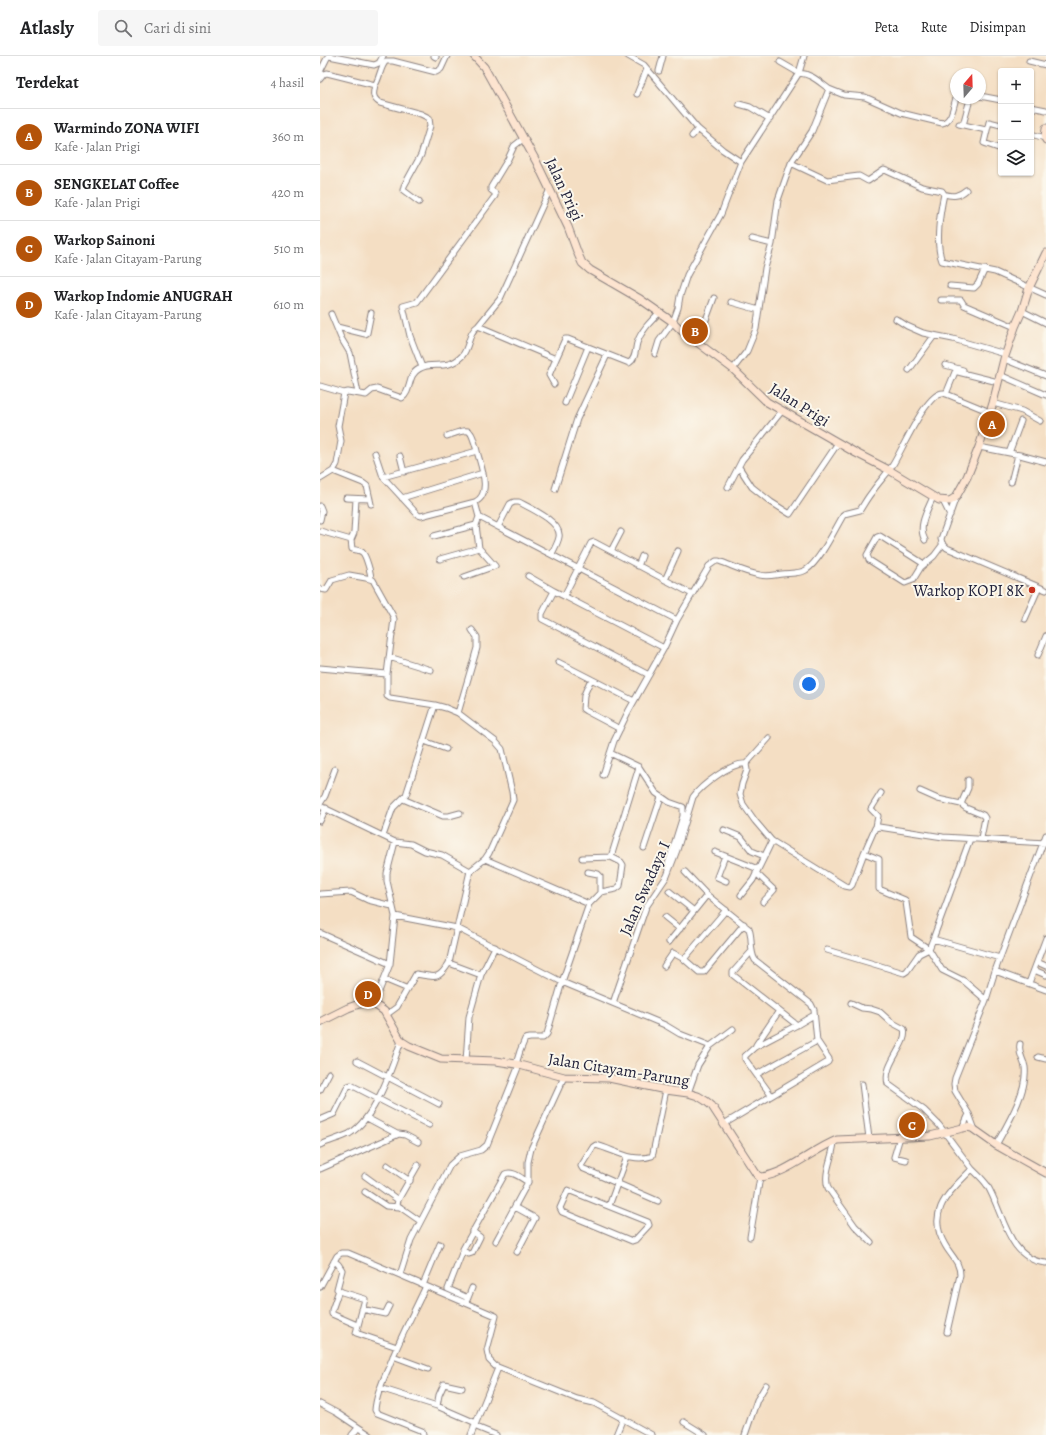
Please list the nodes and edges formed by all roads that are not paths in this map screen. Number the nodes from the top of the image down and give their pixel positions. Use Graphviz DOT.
graph roads {
  1 [pos="329,56"];
  2 [pos="383,56"];
  3 [pos="447,56"];
  4 [pos="474,56"];
  5 [pos="628,56"];
  6 [pos="663,56"];
  7 [pos="804,56"];
  8 [pos="1029,61"];
  9 [pos="780,62"];
  10 [pos="1046,65"];
  11 [pos="647,69"];
  12 [pos="659,71"];
  13 [pos="320,72"];
  14 [pos="799,73"];
  15 [pos="320,79"];
  16 [pos="376,85"];
  17 [pos="829,89"];
  18 [pos="637,94"];
  19 [pos="986,97"];
  20 [pos="998,99"];
  21 [pos="739,104"];
  22 [pos="954,104"];
  23 [pos="969,104"];
  24 [pos="1034,108"];
  25 [pos="1046,110"];
  26 [pos="770,119"];
  27 [pos="998,124"];
  28 [pos="1046,128"];
  29 [pos="698,129"];
  30 [pos="986,130"];
  31 [pos="1034,135"];
  32 [pos="692,136"];
  33 [pos="523,139"];
  34 [pos="1045,139"];
  35 [pos="998,148"];
  36 [pos="741,162"];
  37 [pos="792,163"];
  38 [pos="550,189"];
  39 [pos="966,190"];
  40 [pos="944,194"];
  41 [pos="419,202"];
  42 [pos="752,239"];
  43 [pos="772,244"];
  44 [pos="1046,253"];
  45 [pos="985,269"];
  46 [pos="950,286"];
  47 [pos="1029,288"];
  48 [pos="1046,295"];
  49 [pos="714,298"];
  50 [pos="941,300"];
  51 [pos="731,302"];
  52 [pos="759,310"];
  53 [pos="1022,312"];
  54 [pos="371,313"];
  55 [pos="659,313"];
  56 [pos="331,314"];
  57 [pos="896,319"];
  58 [pos="673,322"];
  59 [pos="1046,323"];
  60 [pos="478,326"];
  61 [pos="1015,326"];
  62 [pos="337,327"];
  63 [pos="934,336"];
  64 [pos="699,343"];
  65 [pos="588,347"];
  66 [pos="607,354"];
  67 [pos="655,354"];
  68 [pos="1004,357"];
  69 [pos="556,359"];
  70 [pos="945,365"];
  71 [pos="422,367"];
  72 [pos="733,369"];
  73 [pos="909,370"];
  74 [pos="1046,376"];
  75 [pos="999,379"];
  76 [pos="554,384"];
  77 [pos="320,386"];
  78 [pos="344,393"];
  79 [pos="358,393"];
  80 [pos="946,394"];
  81 [pos="1046,394"];
  82 [pos="565,403"];
  83 [pos="993,403"];
  84 [pos="782,411"];
  85 [pos="990,412"];
  86 [pos="1021,421"];
  87 [pos="1040,421"];
  88 [pos="447,436"];
  89 [pos="838,443"];
  90 [pos="979,447"];
  91 [pos="477,451"];
  92 [pos="375,453"];
  93 [pos="1009,453"];
  94 [pos="1018,455"];
  95 [pos="400,456"];
  96 [pos="1046,462"];
  97 [pos="739,466"];
  98 [pos="889,470"];
  99 [pos="333,471"];
  100 [pos="404,472"];
  101 [pos="483,473"];
  102 [pos="383,477"];
  103 [pos="320,479"];
  104 [pos="1011,482"];
  105 [pos="728,487"];
  106 [pos="555,489"];
  107 [pos="933,497"];
  108 [pos="956,497"];
  109 [pos="346,498"];
  110 [pos="402,498"];
  111 [pos="356,499"];
  112 [pos="943,501"];
  113 [pos="476,502"];
  114 [pos="320,506"];
  115 [pos="950,515"];
  116 [pos="479,517"];
  117 [pos="320,520"];
  118 [pos="476,525"];
  119 [pos="498,527"];
  120 [pos="320,530"];
  121 [pos="621,532"];
  122 [pos="434,536"];
  123 [pos="351,540"];
  124 [pos="925,540"];
  125 [pos="943,544"];
  126 [pos="479,548"];
  127 [pos="611,551"];
  128 [pos="678,551"];
  129 [pos="552,554"];
  130 [pos="642,556"];
  131 [pos="440,559"];
  132 [pos="924,564"];
  133 [pos="638,566"];
  134 [pos="577,569"];
  135 [pos="528,576"];
  136 [pos="464,577"];
  137 [pos="371,579"];
  138 [pos="665,580"];
  139 [pos="1038,587"];
  140 [pos="320,589"];
  141 [pos="1046,590"];
  142 [pos="554,591"];
  143 [pos="692,594"];
  144 [pos="564,596"];
  145 [pos="1025,619"];
  146 [pos="678,620"];
  147 [pos="472,630"];
  148 [pos="1046,636"];
  149 [pos="664,648"];
  150 [pos="1038,655"];
  151 [pos="389,657"];
  152 [pos="558,662"];
  153 [pos="320,668"];
  154 [pos="431,670"];
  155 [pos="387,674"];
  156 [pos="649,675"];
  157 [pos="591,679"];
  158 [pos="634,702"];
  159 [pos="435,705"];
  160 [pos="458,713"];
  161 [pos="620,729"];
  162 [pos="768,738"];
  163 [pos="424,741"];
  164 [pos="446,749"];
  165 [pos="611,751"];
  166 [pos="746,764"];
  167 [pos="639,767"];
  168 [pos="334,769"];
  169 [pos="602,775"];
  170 [pos="968,780"];
  171 [pos="920,791"];
  172 [pos="881,793"];
  173 [pos="661,797"];
  174 [pos="402,799"];
  175 [pos="961,804"];
  176 [pos="322,806"];
  177 [pos="460,813"];
  178 [pos="320,821"];
  179 [pos="876,827"];
  180 [pos="724,830"];
  181 [pos="1046,835"];
  182 [pos="383,836"];
  183 [pos="981,838"];
  184 [pos="970,839"];
  185 [pos="772,841"];
  186 [pos="395,842"];
  187 [pos="1045,843"];
  188 [pos="644,848"];
  189 [pos="716,852"];
  190 [pos="864,853"];
  191 [pos="725,856"];
  192 [pos="764,856"];
  193 [pos="611,857"];
  194 [pos="582,858"];
  195 [pos="485,859"];
  196 [pos="757,871"];
  197 [pos="470,872"];
  198 [pos="588,872"];
  199 [pos="685,872"];
  200 [pos="667,876"];
  201 [pos="726,881"];
  202 [pos="669,891"];
  203 [pos="600,892"];
  204 [pos="320,894"];
  205 [pos="707,895"];
  206 [pos="741,895"];
  207 [pos="763,902"];
  208 [pos="590,904"];
  209 [pos="392,906"];
  210 [pos="726,910"];
  211 [pos="694,911"];
  212 [pos="395,916"];
  213 [pos="665,917"];
  214 [pos="744,924"];
  215 [pos="457,928"];
  216 [pos="680,928"];
  217 [pos="320,933"];
  218 [pos="1046,938"];
  219 [pos="933,939"];
  220 [pos="669,942"];
  221 [pos="495,947"];
  222 [pos="827,950"];
  223 [pos="752,951"];
  224 [pos="925,951"];
  225 [pos="1000,958"];
  226 [pos="684,959"];
  227 [pos="1037,962"];
  228 [pos="449,963"];
  229 [pos="390,964"];
  230 [pos="664,966"];
  231 [pos="1046,966"];
  232 [pos="1034,970"];
  233 [pos="995,971"];
  234 [pos="481,975"];
  235 [pos="1046,975"];
  236 [pos="384,979"];
  237 [pos="562,982"];
  238 [pos="1029,983"];
  239 [pos="408,988"];
  240 [pos="1046,990"];
  241 [pos="986,1000"];
  242 [pos="851,1002"];
  243 [pos="613,1003"];
  244 [pos="374,1004"];
  245 [pos="779,1011"];
  246 [pos="386,1015"];
  247 [pos="814,1015"];
  248 [pos="320,1022"];
  249 [pos="798,1025"];
  250 [pos="733,1029"];
  251 [pos="401,1041"];
  252 [pos="816,1041"];
  253 [pos="1020,1044"];
  254 [pos="709,1047"];
  255 [pos="755,1047"];
  256 [pos="1038,1057"];
  257 [pos="1046,1059"];
  258 [pos="466,1060"];
  259 [pos="357,1061"];
  260 [pos="518,1064"];
  261 [pos="329,1073"];
  262 [pos="757,1074"];
  263 [pos="389,1077"];
  264 [pos="564,1077"];
  265 [pos="862,1084"];
  266 [pos="320,1090"];
  267 [pos="666,1090"];
  268 [pos="688,1093"];
  269 [pos="771,1095"];
  270 [pos="377,1098"];
  271 [pos="439,1104"];
  272 [pos="969,1114"];
  273 [pos="367,1118"];
  274 [pos="320,1120"];
  275 [pos="724,1124"];
  276 [pos="429,1125"];
  277 [pos="958,1128"];
  278 [pos="976,1131"];
  279 [pos="945,1132"];
  280 [pos="397,1134"];
  281 [pos="900,1137"];
  282 [pos="869,1138"];
  283 [pos="418,1142"];
  284 [pos="834,1142"];
  285 [pos="320,1145"];
  286 [pos="996,1145"];
  287 [pos="627,1157"];
  288 [pos="906,1160"];
  289 [pos="387,1165"];
  290 [pos="418,1165"];
  291 [pos="320,1169"];
  292 [pos="972,1169"];
  293 [pos="1046,1173"];
  294 [pos="365,1176"];
  295 [pos="760,1177"];
  296 [pos="410,1181"];
  297 [pos="528,1182"];
  298 [pos="618,1183"];
  299 [pos="366,1192"];
  300 [pos="398,1200"];
  301 [pos="658,1200"];
  302 [pos="609,1206"];
  303 [pos="400,1207"];
  304 [pos="515,1207"];
  305 [pos="420,1221"];
  306 [pos="472,1231"];
  307 [pos="750,1237"];
  308 [pos="496,1241"];
  309 [pos="871,1242"];
  310 [pos="440,1244"];
  311 [pos="517,1252"];
  312 [pos="462,1253"];
  313 [pos="334,1261"];
  314 [pos="1046,1263"];
  315 [pos="400,1275"];
  316 [pos="425,1286"];
  317 [pos="320,1287"];
  318 [pos="472,1288"];
  319 [pos="339,1290"];
  320 [pos="467,1300"];
  321 [pos="389,1306"];
  322 [pos="362,1309"];
  323 [pos="357,1325"];
  324 [pos="947,1332"];
  325 [pos="397,1347"];
  326 [pos="393,1356"];
  327 [pos="498,1368"];
  328 [pos="428,1369"];
  329 [pos="766,1385"];
  330 [pos="380,1388"];
  331 [pos="462,1388"];
  332 [pos="320,1404"];
  333 [pos="437,1406"];
  334 [pos="623,1418"];
  335 [pos="684,1422"];
  336 [pos="475,1424"];
  337 [pos="358,1428"];
  338 [pos="352,1435"];
  339 [pos="370,1435"];
  340 [pos="423,1435"];
  341 [pos="471,1435"];
  342 [pos="496,1435"];
  343 [pos="616,1435"];
  344 [pos="652,1435"];
  345 [pos="705,1435"];
  346 [pos="744,1435"];
  1 -- 2 [label="street"];
  1 -- 13 [label="street"];
  3 -- 16 [label="street"];
  4 -- 33 [label="street, Jalan Prigi"];
  5 -- 11 [label="street"];
  6 -- 12 [label="street"];
  7 -- 14 [label="street"];
  8 -- 10 [label="street"];
  9 -- 14 [label="street"];
  11 -- 18 [label="street"];
  11 -- 29 [label="street"];
  14 -- 17 [label="street"];
  14 -- 26 [label="street"];
  15 -- 16 [label="street"];
  16 -- 41 [label="street"];
  17 -- 22 [label="street"];
  17 -- 37 [label="street"];
  19 -- 20 [label="street"];
  21 -- 26 [label="street"];
  23 -- 30 [label="street"];
  24 -- 25 [label="street"];
  26 -- 36 [label="street"];
  27 -- 30 [label="street"];
  28 -- 34 [label="street"];
  29 -- 32 [label="street"];
  29 -- 36 [label="street"];
  30 -- 35 [label="street"];
  31 -- 34 [label="street"];
  33 -- 38 [label="street, Jalan Prigi"];
  33 -- 71 [label="street"];
  36 -- 58 [label="street"];
  37 -- 40 [label="street"];
  37 -- 43 [label="street"];
  38 -- 55 [label="street, Jalan Prigi"];
  38 -- 60 [label="street"];
  39 -- 40 [label="street"];
  40 -- 45 [label="street"];
  42 -- 43 [label="street"];
  43 -- 52 [label="street"];
  44 -- 47 [label="street"];
  45 -- 46 [label="street"];
  45 -- 47 [label="street"];
  47 -- 48 [label="street"];
  47 -- 53 [label="street"];
  49 -- 64 [label="street"];
  50 -- 61 [label="street"];
  51 -- 52 [label="street"];
  52 -- 72 [label="street"];
  53 -- 59 [label="street"];
  53 -- 61 [label="street"];
  54 -- 62 [label="street"];
  55 -- 58 [label="street, Jalan Prigi"];
  55 -- 66 [label="street"];
  56 -- 62 [label="street"];
  57 -- 63 [label="street"];
  58 -- 64 [label="street, Jalan Prigi"];
  58 -- 67 [label="street"];
  60 -- 69 [label="street"];
  60 -- 71 [label="street"];
  61 -- 68 [label="street"];
  62 -- 79 [label="street"];
  63 -- 68 [label="street"];
  63 -- 73 [label="street"];
  64 -- 72 [label="street, Jalan Prigi"];
  65 -- 66 [label="street"];
  65 -- 69 [label="street"];
  65 -- 82 [label="street"];
  66 -- 106 [label="street"];
  68 -- 74 [label="street"];
  68 -- 75 [label="street"];
  69 -- 76 [label="street"];
  70 -- 75 [label="street"];
  71 -- 79 [label="street"];
  72 -- 84 [label="street, Jalan Prigi"];
  75 -- 80 [label="street"];
  75 -- 81 [label="street"];
  75 -- 83 [label="street"];
  77 -- 78 [label="street"];
  78 -- 79 [label="street"];
  78 -- 99 [label="street"];
  80 -- 85 [label="street"];
  80 -- 98 [label="street"];
  83 -- 85 [label="street"];
  83 -- 87 [label="street"];
  84 -- 89 [label="street, Jalan Prigi"];
  84 -- 97 [label="street"];
  85 -- 90 [label="street"];
  86 -- 93 [label="street"];
  88 -- 91 [label="street"];
  89 -- 97 [label="street"];
  89 -- 98 [label="street, Jalan Prigi"];
  90 -- 93 [label="street"];
  90 -- 108 [label="street"];
  91 -- 100 [label="street"];
  91 -- 101 [label="street"];
  92 -- 102 [label="street"];
  93 -- 94 [label="street"];
  94 -- 96 [label="street"];
  94 -- 104 [label="street"];
  95 -- 100 [label="street"];
  97 -- 105 [label="street"];
  98 -- 107 [label="street, Jalan Prigi"];
  98 -- 143 [label="street"];
  99 -- 103 [label="street"];
  99 -- 111 [label="street"];
  100 -- 102 [label="street"];
  101 -- 110 [label="street"];
  101 -- 113 [label="street"];
  102 -- 110 [label="street"];
  107 -- 112 [label="street, Jalan Prigi"];
  107 -- 124 [label="street"];
  108 -- 112 [label="street"];
  108 -- 115 [label="street"];
  109 -- 111 [label="street"];
  110 -- 113 [label="street"];
  111 -- 123 [label="street"];
  112 -- 115 [label="street"];
  113 -- 116 [label="street"];
  114 -- 117 [label="street"];
  115 -- 125 [label="street"];
  116 -- 118 [label="street"];
  116 -- 119 [label="street"];
  118 -- 122 [label="street"];
  118 -- 126 [label="street"];
  119 -- 129 [label="street"];
  119 -- 129 [label="street"];
  120 -- 123 [label="street"];
  121 -- 127 [label="street"];
  123 -- 137 [label="street"];
  125 -- 132 [label="street"];
  125 -- 139 [label="street"];
  126 -- 131 [label="street"];
  126 -- 136 [label="street"];
  127 -- 133 [label="street"];
  127 -- 134 [label="street"];
  128 -- 138 [label="street"];
  129 -- 134 [label="street"];
  130 -- 133 [label="street"];
  132 -- 132 [label="street"];
  133 -- 138 [label="street"];
  134 -- 144 [label="street"];
  134 -- 146 [label="street"];
  135 -- 142 [label="street"];
  137 -- 140 [label="street"];
  137 -- 151 [label="street"];
  138 -- 143 [label="street"];
  139 -- 141 [label="street"];
  139 -- 145 [label="street"];
  142 -- 144 [label="street"];
  142 -- 156 [label="street"];
  143 -- 146 [label="street"];
  144 -- 149 [label="street"];
  146 -- 149 [label="street"];
  147 -- 160 [label="street"];
  148 -- 150 [label="street"];
  149 -- 156 [label="street"];
  151 -- 154 [label="street"];
  151 -- 155 [label="street"];
  152 -- 157 [label="street"];
  153 -- 155 [label="street"];
  155 -- 159 [label="street"];
  156 -- 158 [label="street"];
  157 -- 158 [label="street"];
  157 -- 161 [label="street"];
  158 -- 161 [label="street"];
  159 -- 160 [label="street"];
  159 -- 163 [label="street"];
  160 -- 195 [label="street"];
  161 -- 165 [label="street"];
  162 -- 166 [label="street"];
  163 -- 164 [label="street"];
  163 -- 174 [label="street"];
  165 -- 167 [label="street"];
  165 -- 169 [label="street"];
  166 -- 185 [label="street"];
  166 -- 200 [label="street, Jalan Swadaya I"];
  167 -- 173 [label="street"];
  167 -- 193 [label="street"];
  168 -- 176 [label="street"];
  170 -- 175 [label="street"];
  171 -- 175 [label="street"];
  172 -- 179 [label="street"];
  173 -- 188 [label="street"];
  173 -- 200 [label="street"];
  174 -- 177 [label="street"];
  174 -- 182 [label="street"];
  175 -- 183 [label="street"];
  176 -- 178 [label="street"];
  176 -- 182 [label="street"];
  179 -- 184 [label="street"];
  179 -- 190 [label="street"];
  180 -- 192 [label="street"];
  181 -- 187 [label="street"];
  182 -- 186 [label="street"];
  183 -- 184 [label="street"];
  183 -- 187 [label="street"];
  184 -- 219 [label="street"];
  185 -- 190 [label="street"];
  185 -- 192 [label="street"];
  186 -- 197 [label="street"];
  186 -- 209 [label="street"];
  187 -- 225 [label="street"];
  189 -- 191 [label="street"];
  190 -- 224 [label="street"];
  191 -- 196 [label="street"];
  191 -- 201 [label="street"];
  192 -- 196 [label="street"];
  193 -- 194 [label="street"];
  193 -- 203 [label="street"];
  195 -- 197 [label="street"];
  195 -- 208 [label="street"];
  196 -- 206 [label="street"];
  196 -- 207 [label="street"];
  197 -- 215 [label="street"];
  198 -- 203 [label="street"];
  199 -- 205 [label="street"];
  200 -- 243 [label="street, Jalan Swadaya I"];
  202 -- 211 [label="street"];
  203 -- 208 [label="street"];
  204 -- 209 [label="street"];
  205 -- 210 [label="street"];
  205 -- 211 [label="street"];
  208 -- 237 [label="street"];
  209 -- 212 [label="street"];
  210 -- 214 [label="street"];
  210 -- 226 [label="street"];
  211 -- 216 [label="street"];
  212 -- 215 [label="street"];
  212 -- 229 [label="street"];
  213 -- 216 [label="street"];
  214 -- 223 [label="street"];
  214 -- 226 [label="street"];
  215 -- 221 [label="street"];
  215 -- 228 [label="street"];
  216 -- 220 [label="street"];
  217 -- 229 [label="street"];
  218 -- 227 [label="street"];
  219 -- 224 [label="street"];
  219 -- 225 [label="street"];
  221 -- 234 [label="street"];
  221 -- 237 [label="street"];
  222 -- 224 [label="street"];
  223 -- 245 [label="street"];
  223 -- 247 [label="street"];
  224 -- 241 [label="street"];
  225 -- 233 [label="street"];
  226 -- 230 [label="street"];
  227 -- 231 [label="street"];
  227 -- 232 [label="street"];
  228 -- 234 [label="street"];
  228 -- 239 [label="street"];
  229 -- 236 [label="street"];
  232 -- 235 [label="street"];
  232 -- 238 [label="street"];
  233 -- 238 [label="street"];
  233 -- 241 [label="street"];
  234 -- 258 [label="street"];
  236 -- 239 [label="street"];
  236 -- 244 [label="street"];
  237 -- 243 [label="street"];
  237 -- 260 [label="street"];
  238 -- 240 [label="street"];
  239 -- 246 [label="street"];
  241 -- 272 [label="street"];
  242 -- 279 [label="street"];
  243 -- 254 [label="street"];
  244 -- 246 [label="street"];
  244 -- 248 [label="street"];
  245 -- 249 [label="street"];
  245 -- 255 [label="street"];
  246 -- 251 [label="street"];
  247 -- 249 [label="street"];
  247 -- 252 [label="street"];
  249 -- 255 [label="street"];
  250 -- 254 [label="street"];
  251 -- 258 [label="street, Jalan Citayam-Parung"];
  251 -- 263 [label="street"];
  252 -- 262 [label="street"];
  252 -- 269 [label="street"];
  253 -- 286 [label="street"];
  254 -- 268 [label="street"];
  255 -- 262 [label="street"];
  256 -- 257 [label="street"];
  258 -- 260 [label="street, Jalan Citayam-Parung"];
  259 -- 263 [label="street"];
  260 -- 264 [label="street, Jalan Citayam-Parung"];
  260 -- 305 [label="street"];
  261 -- 266 [label="street"];
  262 -- 269 [label="street"];
  263 -- 270 [label="street"];
  263 -- 271 [label="street"];
  264 -- 267 [label="street, Jalan Citayam-Parung"];
  264 -- 297 [label="street"];
  265 -- 282 [label="street"];
  267 -- 268 [label="street, Jalan Citayam-Parung"];
  267 -- 287 [label="street"];
  268 -- 275 [label="street, Jalan Citayam-Parung"];
  269 -- 275 [label="street"];
  270 -- 273 [label="street"];
  270 -- 274 [label="street"];
  270 -- 276 [label="street"];
  272 -- 277 [label="street"];
  272 -- 278 [label="street"];
  273 -- 280 [label="street"];
  273 -- 285 [label="street"];
  275 -- 295 [label="street, Jalan Citayam-Parung"];
  277 -- 278 [label="street"];
  277 -- 279 [label="street"];
  278 -- 286 [label="street"];
  279 -- 281 [label="street"];
  279 -- 292 [label="street"];
  280 -- 283 [label="street"];
  280 -- 291 [label="street"];
  281 -- 282 [label="street"];
  281 -- 288 [label="street"];
  282 -- 284 [label="street"];
  284 -- 295 [label="street"];
  284 -- 309 [label="street"];
  286 -- 293 [label="street"];
  287 -- 298 [label="street"];
  287 -- 298 [label="street"];
  289 -- 296 [label="street"];
  290 -- 296 [label="street"];
  292 -- 314 [label="street"];
  292 -- 324 [label="street"];
  294 -- 300 [label="street"];
  295 -- 307 [label="street"];
  296 -- 300 [label="street"];
  297 -- 304 [label="street"];
  297 -- 306 [label="street"];
  298 -- 301 [label="street"];
  298 -- 302 [label="street"];
  299 -- 303 [label="street"];
  300 -- 303 [label="street"];
  302 -- 302 [label="street"];
  303 -- 305 [label="street"];
  304 -- 308 [label="street"];
  304 -- 311 [label="street"];
  305 -- 315 [label="street"];
  310 -- 316 [label="street"];
  312 -- 320 [label="street"];
  313 -- 315 [label="street"];
  313 -- 317 [label="street"];
  313 -- 319 [label="street"];
  315 -- 316 [label="street"];
  316 -- 320 [label="street"];
  316 -- 325 [label="street"];
  318 -- 320 [label="street"];
  319 -- 322 [label="street"];
  319 -- 323 [label="street"];
  320 -- 327 [label="street"];
  321 -- 322 [label="street"];
  322 -- 323 [label="street"];
  323 -- 325 [label="street"];
  325 -- 326 [label="street"];
  326 -- 328 [label="street"];
  326 -- 330 [label="street"];
  327 -- 334 [label="street"];
  327 -- 336 [label="street"];
  329 -- 346 [label="street"];
  330 -- 333 [label="street"];
  330 -- 340 [label="street"];
  331 -- 333 [label="street"];
  332 -- 337 [label="street"];
  333 -- 336 [label="street"];
  334 -- 343 [label="street"];
  334 -- 344 [label="street"];
  335 -- 345 [label="street"];
  336 -- 341 [label="street"];
  336 -- 342 [label="street"];
  337 -- 338 [label="street"];
  337 -- 339 [label="street"];
}
